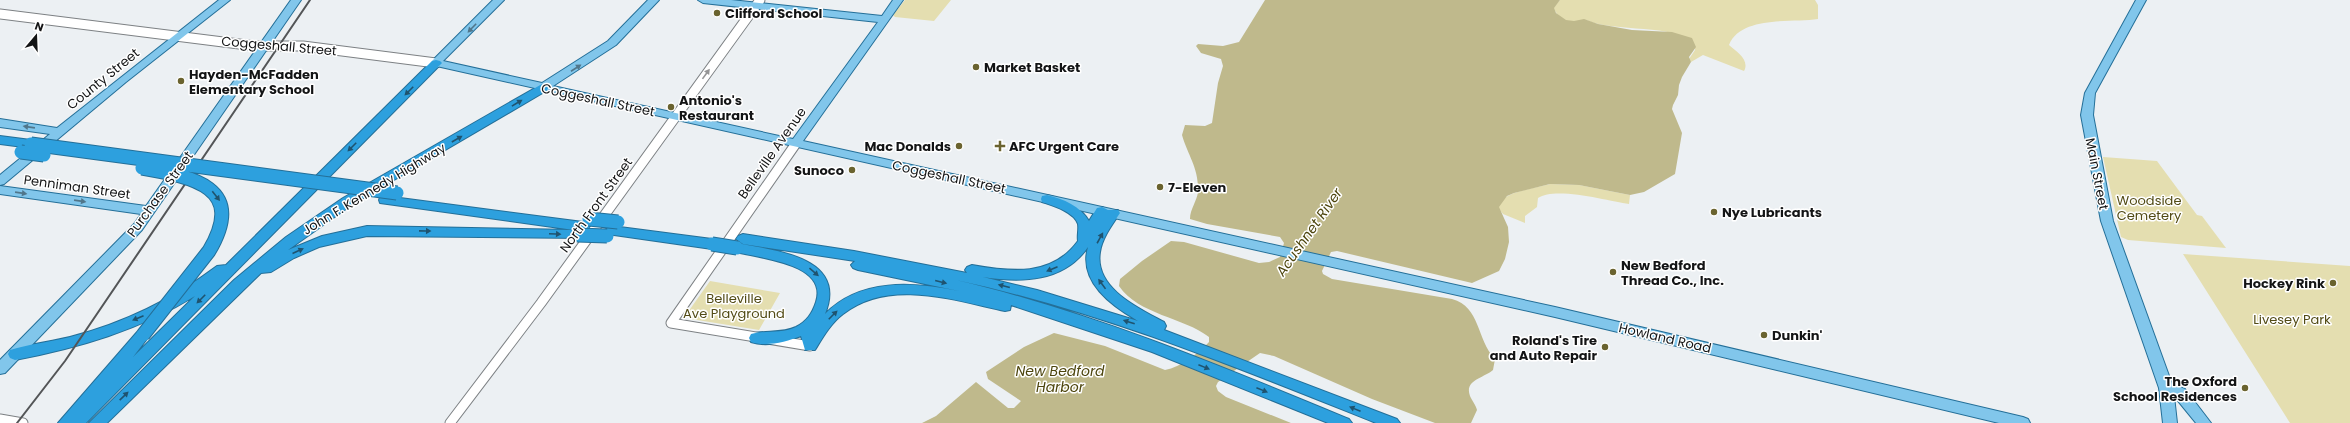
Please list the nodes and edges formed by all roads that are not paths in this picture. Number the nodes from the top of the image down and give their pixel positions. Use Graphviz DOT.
graph roads {
  1 [pos="225,0"];
  2 [pos="296,0"];
  3 [pos="500,0"];
  4 [pos="654,0"];
  5 [pos="702,0"];
  6 [pos="898,0"];
  7 [pos="2141,0"];
  8 [pos="758,3"];
  9 [pos="0,14"];
  10 [pos="882,20"];
  11 [pos="179,36"];
  12 [pos="264,46"];
  13 [pos="436,63"];
  14 [pos="542,88"];
  15 [pos="675,117"];
  16 [pos="0,123"];
  17 [pos="59,132"];
  18 [pos="0,140"];
  19 [pos="797,142"];
  20 [pos="26,148"];
  21 [pos="0,149"];
  22 [pos="142,168"];
  23 [pos="0,181"];
  24 [pos="0,190"];
  25 [pos="1047,199"];
  26 [pos="150,211"];
  27 [pos="1108,212"];
  28 [pos="284,216"];
  29 [pos="583,227"];
  30 [pos="612,230"];
  31 [pos="715,240"];
  32 [pos="740,243"];
  33 [pos="1082,245"];
  34 [pos="840,253"];
  35 [pos="1306,256"];
  36 [pos="819,315"];
  37 [pos="199,323"];
  38 [pos="1119,334"];
  39 [pos="756,338"];
  40 [pos="1192,344"];
  41 [pos="810,346"];
  42 [pos="15,354"];
  43 [pos="0,356"];
  44 [pos="0,369"];
  45 [pos="2166,388"];
  46 [pos="0,419"];
  47 [pos="72,422"];
  48 [pos="23,423"];
  49 [pos="97,423"];
  50 [pos="450,423"];
  51 [pos="1344,423"];
  52 [pos="1392,423"];
  53 [pos="2022,423"];
  54 [pos="2170,423"];
  55 [pos="2204,423"];
  1 -- 11 [label="main road, County Street"];
  2 -- 12 [label="main road, Purchase Street"];
  3 -- 13 [label="main road, one-way"];
  14 -- 4 [label="main road, one-way"];
  5 -- 8 [label="main road"];
  6 -- 10 [label="main road, Belleville Avenue"];
  7 -- 45 [label="main road, Main Street"];
  8 -- 10 [label="main road"];
  15 -- 8 [label="street, North Front Street, one-way"];
  9 -- 11 [label="street, Coggeshall Street"];
  10 -- 19 [label="main road, Belleville Avenue"];
  11 -- 12 [label="street, Coggeshall Street"];
  11 -- 17 [label="main road, County Street"];
  12 -- 13 [label="street, Coggeshall Street"];
  12 -- 26 [label="main road, Purchase Street"];
  13 -- 14 [label="main road, Coggeshall Street"];
  13 -- 28 [label="highway, John F. Kennedy Highway, one-way"];
  14 -- 15 [label="main road, Coggeshall Street"];
  37 -- 14 [label="highway, John F. Kennedy Highway, one-way"];
  15 -- 19 [label="main road, Coggeshall Street"];
  15 -- 50 [label="street, North Front Street"];
  17 -- 16 [label="main road, one-way"];
  17 -- 23 [label="main road, County Street"];
  18 -- 20 [label="highway"];
  19 -- 25 [label="main road, Coggeshall Street"];
  19 -- 39 [label="street, Belleville Avenue"];
  20 -- 21 [label="highway"];
  20 -- 22 [label="highway, bridge"];
  20 -- 29 [label="highway, bridge"];
  22 -- 29 [label="highway, bridge"];
  22 -- 47 [label="highway, one-way, bridge"];
  24 -- 26 [label="main road, Penniman Street, one-way"];
  25 -- 27 [label="main road, Coggeshall Street"];
  25 -- 33 [label="highway"];
  26 -- 42 [label="main road, Purchase Street"];
  27 -- 33 [label="highway"];
  27 -- 35 [label="main road, Coggeshall Street"];
  40 -- 27 [label="highway, one-way"];
  28 -- 42 [label="highway, one-way"];
  28 -- 47 [label="highway, John F. Kennedy Highway, one-way"];
  29 -- 30 [label="highway, bridge"];
  29 -- 30 [label="highway, bridge"];
  37 -- 29 [label="highway, one-way"];
  30 -- 31 [label="highway"];
  30 -- 31 [label="highway"];
  31 -- 32 [label="highway, bridge"];
  32 -- 34 [label="highway"];
  32 -- 36 [label="highway, one-way"];
  32 -- 38 [label="highway, one-way"];
  33 -- 34 [label="highway, one-way"];
  40 -- 34 [label="highway, one-way"];
  35 -- 53 [label="main road, Howland Road"];
  36 -- 39 [label="highway"];
  36 -- 41 [label="highway"];
  49 -- 37 [label="highway, John F. Kennedy Highway, one-way"];
  41 -- 38 [label="highway, one-way"];
  38 -- 51 [label="highway, one-way"];
  39 -- 41 [label="street"];
  52 -- 40 [label="highway, one-way"];
  42 -- 43 [label="main road"];
  42 -- 44 [label="main road, Purchase Street"];
  45 -- 54 [label="main road, Main Street"];
  45 -- 55 [label="main road"];
  46 -- 48 [label="street"];
}
